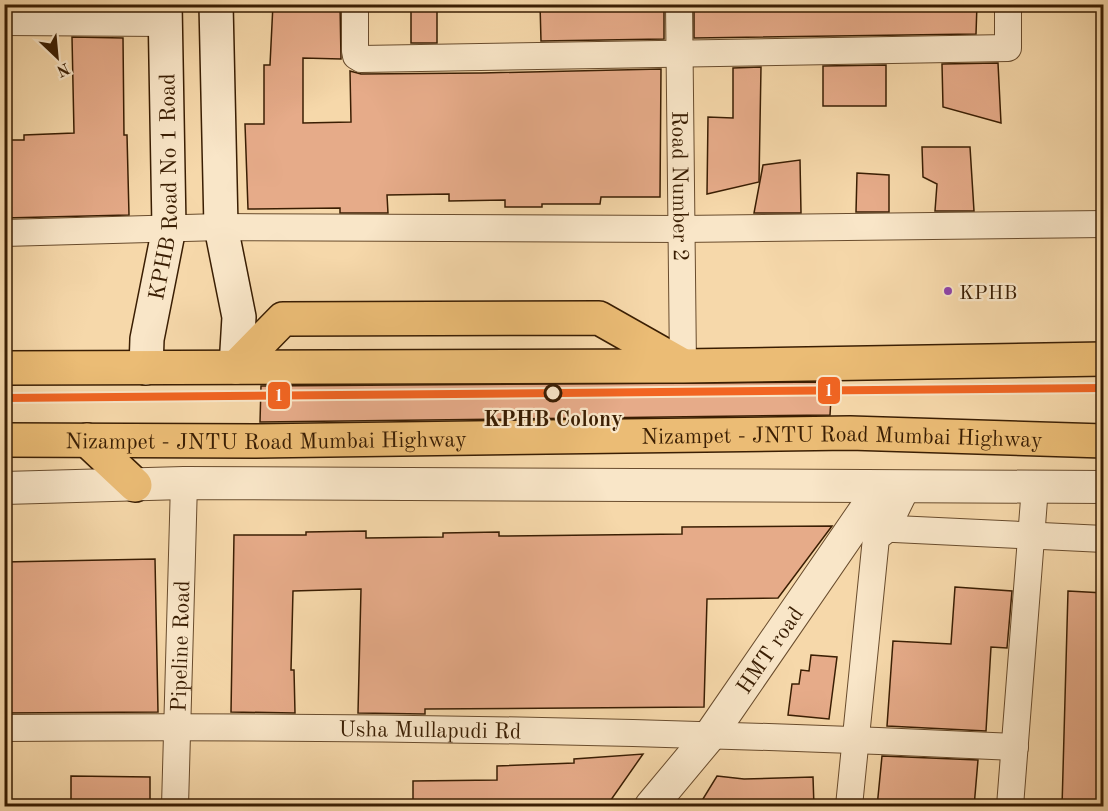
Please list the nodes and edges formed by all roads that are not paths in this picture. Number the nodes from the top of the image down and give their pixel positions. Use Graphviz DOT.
graph roads {
  1 [pos="216,4"];
  2 [pos="355,4"];
  3 [pos="679,4"];
  4 [pos="1008,4"];
  5 [pos="166,14"];
  6 [pos="4,22"];
  7 [pos="680,52"];
  8 [pos="1104,224"];
  9 [pos="221,227"];
  10 [pos="170,228"];
  11 [pos="681,229"];
  12 [pos="4,233"];
  13 [pos="239,317"];
  14 [pos="283,319"];
  15 [pos="1104,359"];
  16 [pos="683,366"];
  17 [pos="236,367"];
  18 [pos="4,368"];
  19 [pos="146,368"];
  20 [pos="4,440"];
  21 [pos="87,440"];
  22 [pos="1104,441"];
  23 [pos="184,483"];
  24 [pos="135,484"];
  25 [pos="894,487"];
  26 [pos="1035,487"];
  27 [pos="1104,487"];
  28 [pos="4,488"];
  29 [pos="872,527"];
  30 [pos="1030,533"];
  31 [pos="1104,538"];
  32 [pos="178,726"];
  33 [pos="4,728"];
  34 [pos="711,734"];
  35 [pos="856,740"];
  36 [pos="1015,747"];
  37 [pos="175,807"];
  38 [pos="651,807"];
  39 [pos="849,807"];
  40 [pos="1010,807"];
  1 -- 9 [label="main road"];
  2 -- 7 [label="street"];
  3 -- 7 [label="street, Road Number 2"];
  4 -- 7 [label="street"];
  5 -- 6 [label="street"];
  5 -- 10 [label="main road, KPHB Road No 1 Road"];
  7 -- 11 [label="street, Road Number 2"];
  8 -- 11 [label="street"];
  9 -- 10 [label="street"];
  9 -- 11 [label="street"];
  9 -- 13 [label="main road"];
  10 -- 12 [label="street"];
  10 -- 19 [label="main road, KPHB Road No 1 Road"];
  11 -- 16 [label="street, Road Number 2"];
  13 -- 14 [label="main road"];
  13 -- 17 [label="main road"];
  14 -- 16 [label="highway"];
  14 -- 17 [label="highway"];
  15 -- 16 [label="highway"];
  16 -- 17 [label="highway"];
  17 -- 19 [label="highway"];
  18 -- 19 [label="highway"];
  20 -- 21 [label="highway, Nizampet - JNTU Road Mumbai Highway"];
  21 -- 22 [label="highway, Nizampet - JNTU Road Mumbai Highway"];
  21 -- 24 [label="highway"];
  23 -- 24 [label="street"];
  23 -- 25 [label="street"];
  23 -- 32 [label="street, Pipeline Road"];
  24 -- 28 [label="street"];
  25 -- 26 [label="street"];
  25 -- 29 [label="street, HMT road"];
  26 -- 27 [label="street"];
  26 -- 30 [label="street"];
  29 -- 30 [label="street"];
  29 -- 34 [label="street, HMT road"];
  29 -- 35 [label="street"];
  30 -- 31 [label="street"];
  30 -- 36 [label="street"];
  32 -- 33 [label="street, Usha Mullapudi Rd"];
  32 -- 34 [label="street, Usha Mullapudi Rd"];
  32 -- 37 [label="street, Pipeline Road"];
  34 -- 35 [label="street, Usha Mullapudi Rd"];
  34 -- 38 [label="street, HMT road"];
  35 -- 36 [label="street, Usha Mullapudi Rd"];
  35 -- 39 [label="street"];
  36 -- 40 [label="street"];
}
